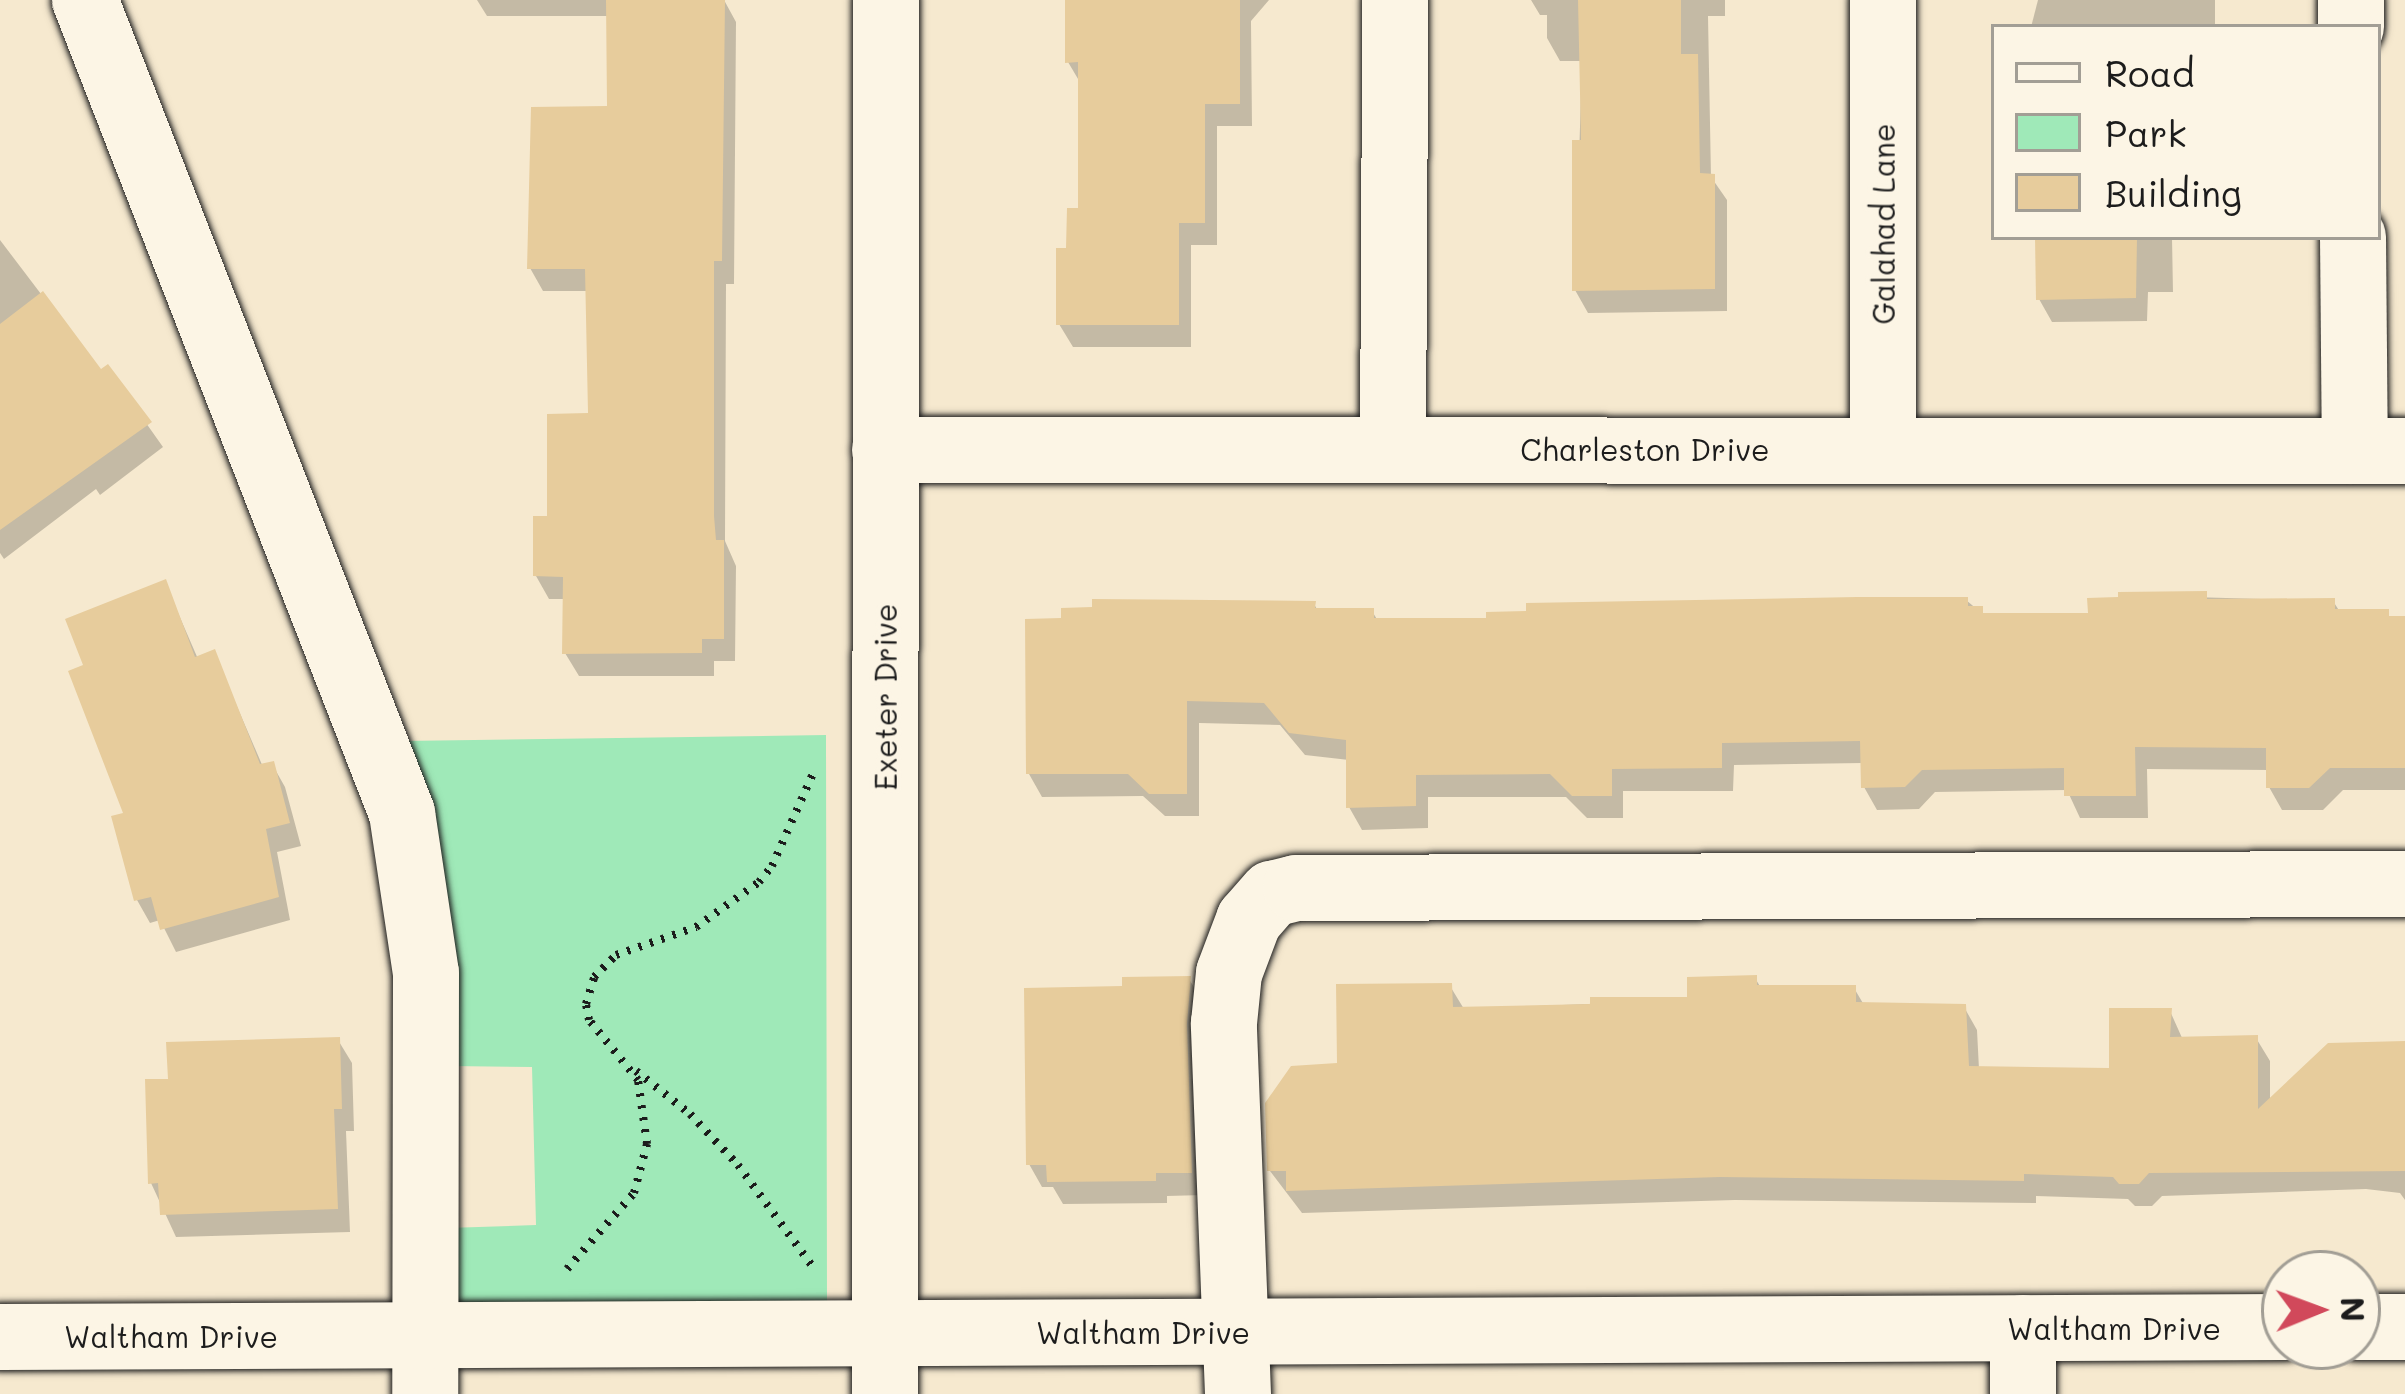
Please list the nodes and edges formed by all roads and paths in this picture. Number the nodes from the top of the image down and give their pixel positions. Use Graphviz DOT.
graph roads {
  1 [pos="85,0"];
  2 [pos="886,0"];
  3 [pos="1395,0"];
  4 [pos="1883,0"];
  5 [pos="2353,240"];
  6 [pos="1394,449"];
  7 [pos="1883,449"];
  8 [pos="885,450"];
  9 [pos="2380,451"];
  10 [pos="815,769"];
  11 [pos="2405,884"];
  12 [pos="625,1063"];
  13 [pos="813,1267"];
  14 [pos="566,1270"];
  15 [pos="2261,1327"];
  16 [pos="2023,1328"];
  17 [pos="0,1337"];
  18 [pos="1237,1363"];
  19 [pos="885,1364"];
  20 [pos="426,1365"];
  21 [pos="2023,1394"];
  1 -- 20 [label="street"];
  2 -- 8 [label="street, Exeter Drive"];
  3 -- 6 [label="street"];
  4 -- 7 [label="street, Galahad Lane"];
  5 -- 9 [label="street"];
  6 -- 7 [label="street, Charleston Drive"];
  6 -- 8 [label="street, Charleston Drive"];
  7 -- 9 [label="street, Charleston Drive"];
  8 -- 19 [label="street, Exeter Drive"];
  10 -- 12 [label="path"];
  11 -- 18 [label="street"];
  12 -- 13 [label="path"];
  12 -- 14 [label="path"];
  15 -- 16 [label="street, Waltham Drive"];
  16 -- 18 [label="street, Waltham Drive"];
  16 -- 21 [label="street"];
  17 -- 20 [label="street, Waltham Drive"];
  18 -- 19 [label="street, Waltham Drive"];
  19 -- 20 [label="street, Waltham Drive"];
}
